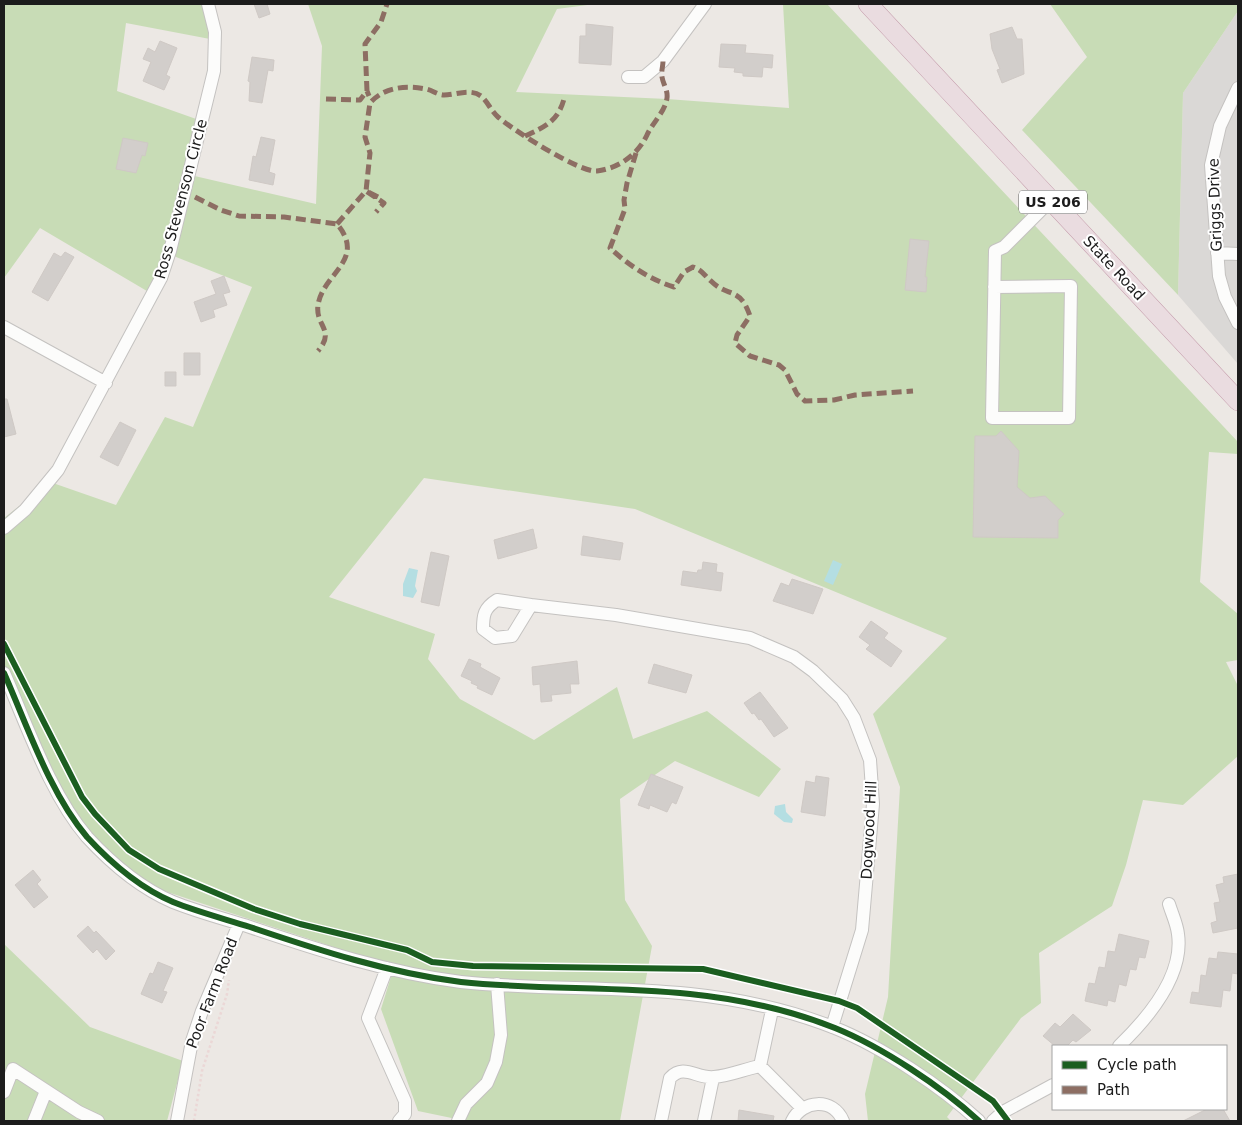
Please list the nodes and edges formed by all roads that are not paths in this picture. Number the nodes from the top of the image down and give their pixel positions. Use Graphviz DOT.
graph roads {
  1 [pos="208,4"];
  2 [pos="705,4"];
  3 [pos="868,4"];
  4 [pos="628,77"];
  5 [pos="1237,92"];
  6 [pos="1051,200"];
  7 [pos="1217,253"];
  8 [pos="1238,254"];
  9 [pos="994,288"];
  10 [pos="1238,323"];
  11 [pos="4,327"];
  12 [pos="106,383"];
  13 [pos="1238,401"];
  14 [pos="4,528"];
  15 [pos="530,606"];
  16 [pos="4,673"];
  17 [pos="1169,904"];
  18 [pos="239,924"];
  19 [pos="387,968"];
  20 [pos="497,984"];
  21 [pos="772,1010"];
  22 [pos="832,1027"];
  23 [pos="1120,1045"];
  24 [pos="760,1066"];
  25 [pos="713,1078"];
  26 [pos="1052,1086"];
  27 [pos="46,1091"];
  28 [pos="4,1092"];
  29 [pos="802,1108"];
  30 [pos="78,1117"];
  31 [pos="34,1121"];
  32 [pos="98,1121"];
  33 [pos="177,1121"];
  34 [pos="399,1121"];
  35 [pos="458,1121"];
  36 [pos="662,1121"];
  37 [pos="704,1121"];
  38 [pos="792,1121"];
  39 [pos="843,1121"];
  40 [pos="979,1121"];
  41 [pos="993,1121"];
  1 -- 12 [label="street, Ross Stevenson Circle"];
  2 -- 4 [label="street"];
  3 -- 6 [label="highway, State Road / US 206"];
  5 -- 7 [label="street, Griggs Drive"];
  6 -- 9 [label="street"];
  6 -- 13 [label="highway, State Road / US 206"];
  7 -- 8 [label="street"];
  7 -- 10 [label="street, Griggs Drive"];
  9 -- 9 [label="street"];
  11 -- 12 [label="street"];
  12 -- 14 [label="street, Ross Stevenson Circle"];
  15 -- 22 [label="street, Dogwood Hill"];
  16 -- 18 [label="street"];
  17 -- 23 [label="street"];
  18 -- 19 [label="street"];
  18 -- 33 [label="street, Poor Farm Road"];
  19 -- 20 [label="street"];
  19 -- 34 [label="street"];
  20 -- 21 [label="street"];
  20 -- 35 [label="street"];
  21 -- 22 [label="street"];
  21 -- 24 [label="street"];
  22 -- 40 [label="street"];
  24 -- 25 [label="street"];
  24 -- 29 [label="street"];
  25 -- 36 [label="street"];
  25 -- 37 [label="street"];
  26 -- 41 [label="street"];
  27 -- 28 [label="street"];
  27 -- 30 [label="street"];
  27 -- 31 [label="street"];
  29 -- 38 [label="street"];
  29 -- 39 [label="street"];
  30 -- 32 [label="street"];
}
